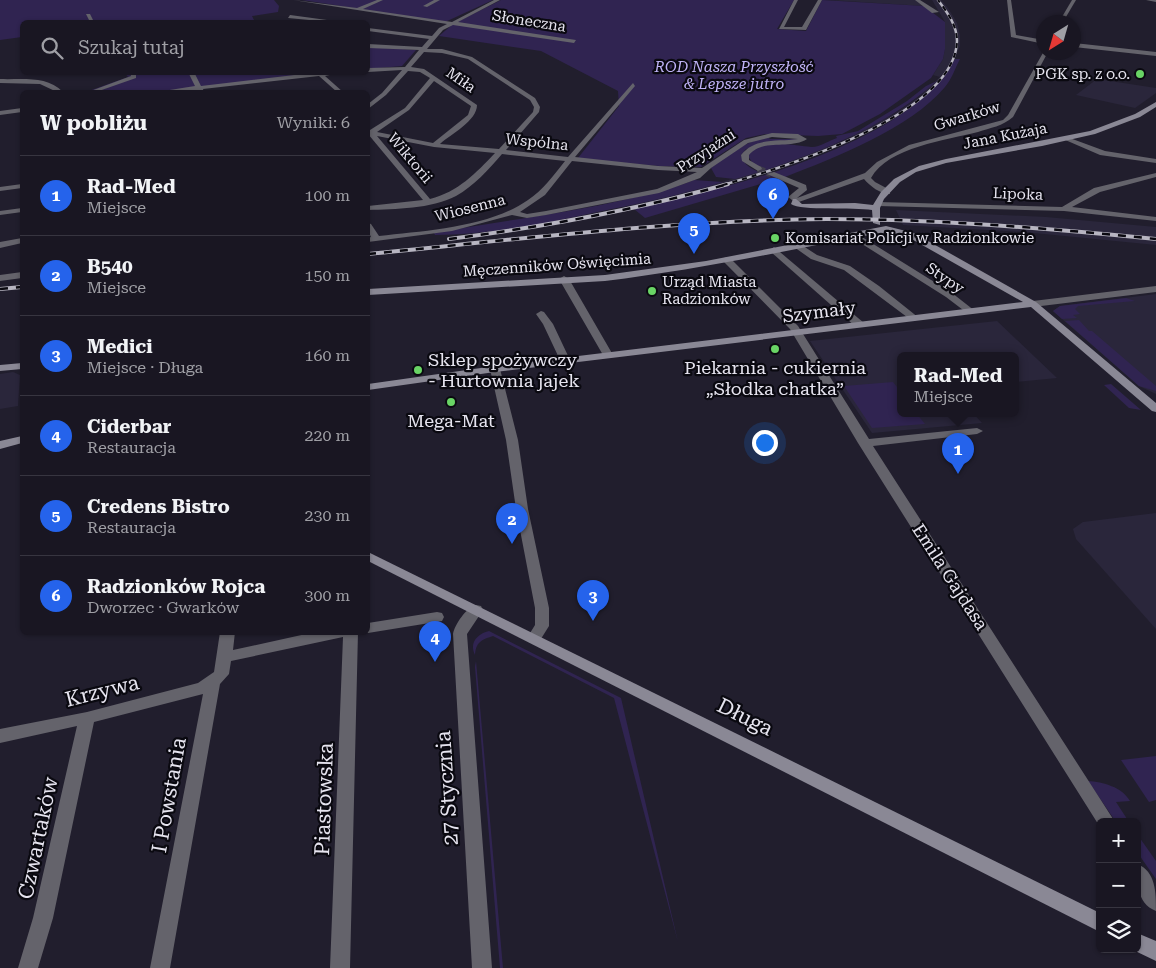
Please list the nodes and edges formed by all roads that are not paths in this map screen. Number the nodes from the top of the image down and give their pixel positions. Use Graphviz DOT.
graph roads {
  1 [pos="295,0"];
  2 [pos="317,0"];
  3 [pos="381,0"];
  4 [pos="438,0"];
  5 [pos="498,0"];
  6 [pos="796,0"];
  7 [pos="820,0"];
  8 [pos="917,0"];
  9 [pos="1009,0"];
  10 [pos="1074,0"];
  11 [pos="1148,0"];
  12 [pos="1156,1"];
  13 [pos="310,2"];
  14 [pos="302,6"];
  15 [pos="425,6"];
  16 [pos="358,9"];
  17 [pos="934,12"];
  18 [pos="88,15"];
  19 [pos="1065,15"];
  20 [pos="290,17"];
  21 [pos="91,20"];
  22 [pos="312,20"];
  23 [pos="451,23"];
  24 [pos="370,29"];
  25 [pos="432,38"];
  26 [pos="1036,40"];
  27 [pos="574,41"];
  28 [pos="370,46"];
  29 [pos="1081,46"];
  30 [pos="388,48"];
  31 [pos="422,50"];
  32 [pos="370,51"];
  33 [pos="1156,54"];
  34 [pos="1041,60"];
  35 [pos="406,68"];
  36 [pos="370,70"];
  37 [pos="134,75"];
  38 [pos="192,75"];
  39 [pos="321,75"];
  40 [pos="434,76"];
  41 [pos="0,81"];
  42 [pos="633,85"];
  43 [pos="58,90"];
  44 [pos="97,90"];
  45 [pos="200,90"];
  46 [pos="338,90"];
  47 [pos="1156,104"];
  48 [pos="370,105"];
  49 [pos="20,110"];
  50 [pos="0,113"];
  51 [pos="370,131"];
  52 [pos="370,132"];
  53 [pos="370,133"];
  54 [pos="1065,138"];
  55 [pos="434,145"];
  56 [pos="499,152"];
  57 [pos="570,159"];
  58 [pos="1156,161"];
  59 [pos="758,169"];
  60 [pos="704,170"];
  61 [pos="771,174"];
  62 [pos="868,175"];
  63 [pos="1156,175"];
  64 [pos="20,186"];
  65 [pos="0,189"];
  66 [pos="886,192"];
  67 [pos="428,201"];
  68 [pos="796,201"];
  69 [pos="370,208"];
  70 [pos="1064,209"];
  71 [pos="20,210"];
  72 [pos="877,212"];
  73 [pos="0,213"];
  74 [pos="512,213"];
  75 [pos="1156,219"];
  76 [pos="370,229"];
  77 [pos="892,231"];
  78 [pos="866,232"];
  79 [pos="854,235"];
  80 [pos="911,235"];
  81 [pos="377,238"];
  82 [pos="370,240"];
  83 [pos="20,241"];
  84 [pos="797,245"];
  85 [pos="0,246"];
  86 [pos="774,250"];
  87 [pos="727,260"];
  88 [pos="20,275"];
  89 [pos="0,278"];
  90 [pos="564,279"];
  91 [pos="1156,289"];
  92 [pos="370,292"];
  93 [pos="1033,304"];
  94 [pos="970,311"];
  95 [pos="541,314"];
  96 [pos="914,318"];
  97 [pos="860,325"];
  98 [pos="795,332"];
  99 [pos="608,355"];
  100 [pos="565,360"];
  101 [pos="20,366"];
  102 [pos="0,368"];
  103 [pos="495,369"];
  104 [pos="370,387"];
  105 [pos="1156,409"];
  106 [pos="976,431"];
  107 [pos="20,440"];
  108 [pos="864,443"];
  109 [pos="0,444"];
  110 [pos="370,557"];
  111 [pos="476,610"];
  112 [pos="437,617"];
  113 [pos="370,628"];
  114 [pos="228,635"];
  115 [pos="328,635"];
  116 [pos="351,635"];
  117 [pos="534,638"];
  118 [pos="224,656"];
  119 [pos="213,682"];
  120 [pos="87,718"];
  121 [pos="0,736"];
  122 [pos="1103,818"];
  123 [pos="1141,878"];
  124 [pos="1156,902"];
  125 [pos="1096,921"];
  126 [pos="1141,944"];
  127 [pos="1156,951"];
  128 [pos="28,968"];
  129 [pos="160,968"];
  130 [pos="340,968"];
  131 [pos="482,968"];
  1 -- 13 [label="street, Słoneczna"];
  2 -- 13 [label="street"];
  3 -- 16 [label="street"];
  4 -- 15 [label="street"];
  5 -- 23 [label="street"];
  6 -- 7 [label="street"];
  8 -- 17 [label="street"];
  9 -- 26 [label="street"];
  10 -- 19 [label="street"];
  11 -- 12 [label="street"];
  13 -- 14 [label="street"];
  13 -- 16 [label="street, Słoneczna"];
  16 -- 23 [label="street, Słoneczna"];
  18 -- 21 [label="street"];
  20 -- 22 [label="street"];
  23 -- 25 [label="street"];
  23 -- 27 [label="street, Słoneczna"];
  24 -- 25 [label="street"];
  25 -- 31 [label="street"];
  28 -- 30 [label="street"];
  29 -- 33 [label="street"];
  30 -- 31 [label="street"];
  30 -- 32 [label="street"];
  31 -- 35 [label="street"];
  31 -- 56 [label="street"];
  34 -- 62 [label="street, Gwarków"];
  35 -- 36 [label="street, Miła"];
  35 -- 40 [label="street, Miła"];
  35 -- 48 [label="street"];
  37 -- 44 [label="street"];
  38 -- 45 [label="street"];
  39 -- 45 [label="street"];
  39 -- 46 [label="street"];
  40 -- 51 [label="street"];
  40 -- 55 [label="street, Miła"];
  41 -- 43 [label="street"];
  42 -- 57 [label="street, Wiosenna"];
  47 -- 54 [label="street, Jana Kużaja"];
  49 -- 50 [label="street"];
  52 -- 55 [label="street, Wspólna"];
  53 -- 67 [label="street, Wiktorii"];
  54 -- 58 [label="street"];
  54 -- 66 [label="street, Jana Kużaja"];
  55 -- 56 [label="street, Wspólna"];
  56 -- 57 [label="street, Wspólna"];
  56 -- 67 [label="street"];
  57 -- 60 [label="street, Wspólna"];
  57 -- 74 [label="street, Wiosenna"];
  59 -- 60 [label="street, Przyjaźni"];
  60 -- 74 [label="street, Przyjaźni"];
  61 -- 68 [label="street"];
  62 -- 66 [label="street"];
  62 -- 68 [label="street, Gwarków"];
  63 -- 70 [label="street"];
  64 -- 65 [label="street"];
  66 -- 72 [label="street, Jana Kużaja"];
  67 -- 69 [label="street"];
  68 -- 72 [label="street"];
  70 -- 72 [label="street, Lipoka"];
  70 -- 75 [label="street, Lipoka"];
  71 -- 73 [label="street"];
  72 -- 77 [label="street"];
  72 -- 78 [label="street, Męczenników Oświęcimia"];
  72 -- 80 [label="street"];
  74 -- 81 [label="street, Wiosenna"];
  76 -- 81 [label="street"];
  77 -- 78 [label="street, Męczenników Oświęcimia"];
  77 -- 80 [label="street"];
  78 -- 79 [label="street, Męczenników Oświęcimia"];
  79 -- 84 [label="street, Męczenników Oświęcimia"];
  79 -- 94 [label="street, Stypy"];
  80 -- 93 [label="street"];
  81 -- 82 [label="street, Wiosenna"];
  83 -- 85 [label="street"];
  84 -- 86 [label="street, Męczenników Oświęcimia"];
  84 -- 96 [label="street"];
  86 -- 87 [label="street, Męczenników Oświęcimia"];
  86 -- 97 [label="street"];
  87 -- 90 [label="street, Męczenników Oświęcimia"];
  87 -- 98 [label="street, Emila Gajdasa"];
  88 -- 89 [label="street"];
  90 -- 92 [label="street, Męczenników Oświęcimia"];
  90 -- 99 [label="street"];
  91 -- 93 [label="street, Szymały"];
  93 -- 94 [label="street, Szymały"];
  93 -- 105 [label="street"];
  94 -- 96 [label="street, Szymały"];
  95 -- 100 [label="street"];
  96 -- 97 [label="street, Szymały"];
  97 -- 98 [label="street, Szymały"];
  98 -- 99 [label="street, Szymały"];
  98 -- 108 [label="street, Emila Gajdasa"];
  99 -- 100 [label="street, Szymały"];
  100 -- 103 [label="street, Szymały"];
  101 -- 102 [label="street"];
  103 -- 104 [label="street, Szymały"];
  103 -- 117 [label="street"];
  106 -- 108 [label="street"];
  107 -- 109 [label="street"];
  108 -- 122 [label="street, Emila Gajdasa"];
  110 -- 111 [label="street, Długa"];
  111 -- 117 [label="street, Długa"];
  111 -- 131 [label="street, 27 Stycznia"];
  112 -- 113 [label="street"];
  114 -- 118 [label="street, I Powstania"];
  115 -- 118 [label="street"];
  116 -- 130 [label="street, Piastowska"];
  117 -- 125 [label="street, Długa"];
  118 -- 119 [label="street, I Powstania"];
  119 -- 120 [label="street, Krzywa"];
  119 -- 129 [label="street, I Powstania"];
  120 -- 121 [label="street, Krzywa"];
  120 -- 128 [label="street, Czwartaków"];
  123 -- 124 [label="street"];
  126 -- 127 [label="street"];
}
